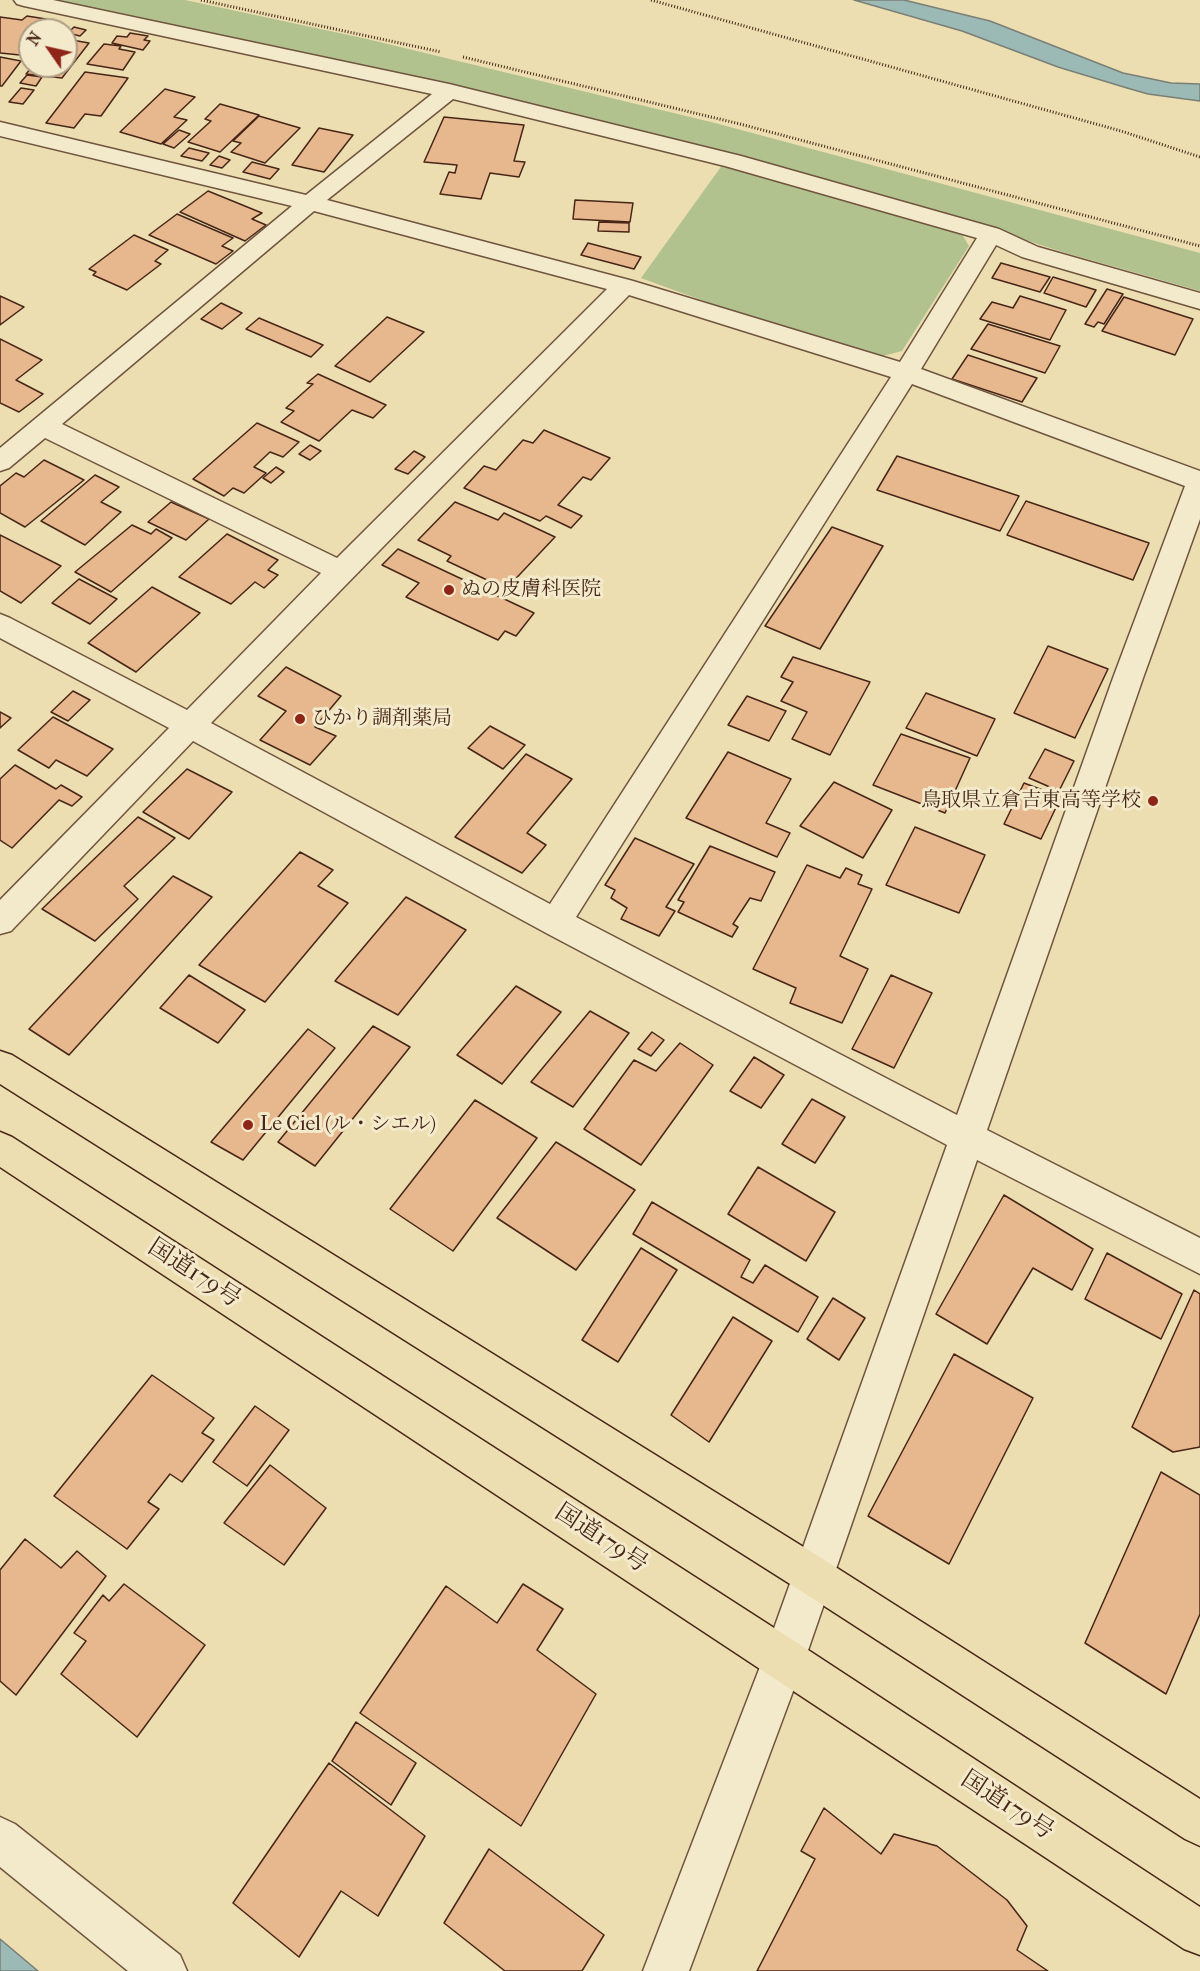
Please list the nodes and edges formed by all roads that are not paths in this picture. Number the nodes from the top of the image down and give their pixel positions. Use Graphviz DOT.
graph roads {
  1 [pos="24,0"];
  2 [pos="450,92"];
  3 [pos="6,135"];
  4 [pos="310,203"];
  5 [pos="991,234"];
  6 [pos="624,286"];
  7 [pos="1200,301"];
  8 [pos="906,374"];
  9 [pos="43,426"];
  10 [pos="0,462"];
  11 [pos="1200,482"];
  12 [pos="340,571"];
  13 [pos="0,625"];
  14 [pos="191,724"];
  15 [pos="0,921"];
  16 [pos="556,922"];
  17 [pos="0,1065"];
  18 [pos="966,1138"];
  19 [pos="0,1148"];
  20 [pos="1200,1257"];
  21 [pos="812,1575"];
  22 [pos="784,1659"];
  23 [pos="1200,1824"];
  24 [pos="0,1839"];
  25 [pos="1200,1933"];
  26 [pos="164,1971"];
  27 [pos="666,1971"];
  1 -- 2 [label="street"];
  2 -- 4 [label="street"];
  2 -- 5 [label="street"];
  3 -- 4 [label="street"];
  4 -- 6 [label="street"];
  4 -- 9 [label="street"];
  5 -- 7 [label="street"];
  5 -- 8 [label="street"];
  6 -- 8 [label="street"];
  6 -- 12 [label="street"];
  8 -- 11 [label="street"];
  8 -- 16 [label="street"];
  9 -- 10 [label="street"];
  9 -- 12 [label="street"];
  11 -- 18 [label="street"];
  12 -- 14 [label="street"];
  13 -- 14 [label="street"];
  14 -- 15 [label="street"];
  14 -- 16 [label="street"];
  16 -- 18 [label="street"];
  17 -- 21 [label="highway"];
  18 -- 20 [label="street"];
  18 -- 21 [label="street"];
  19 -- 22 [label="highway, 国道179号"];
  21 -- 22 [label="street"];
  21 -- 23 [label="highway"];
  22 -- 25 [label="highway, 国道179号"];
  22 -- 27 [label="street"];
  24 -- 26 [label="street"];
}
